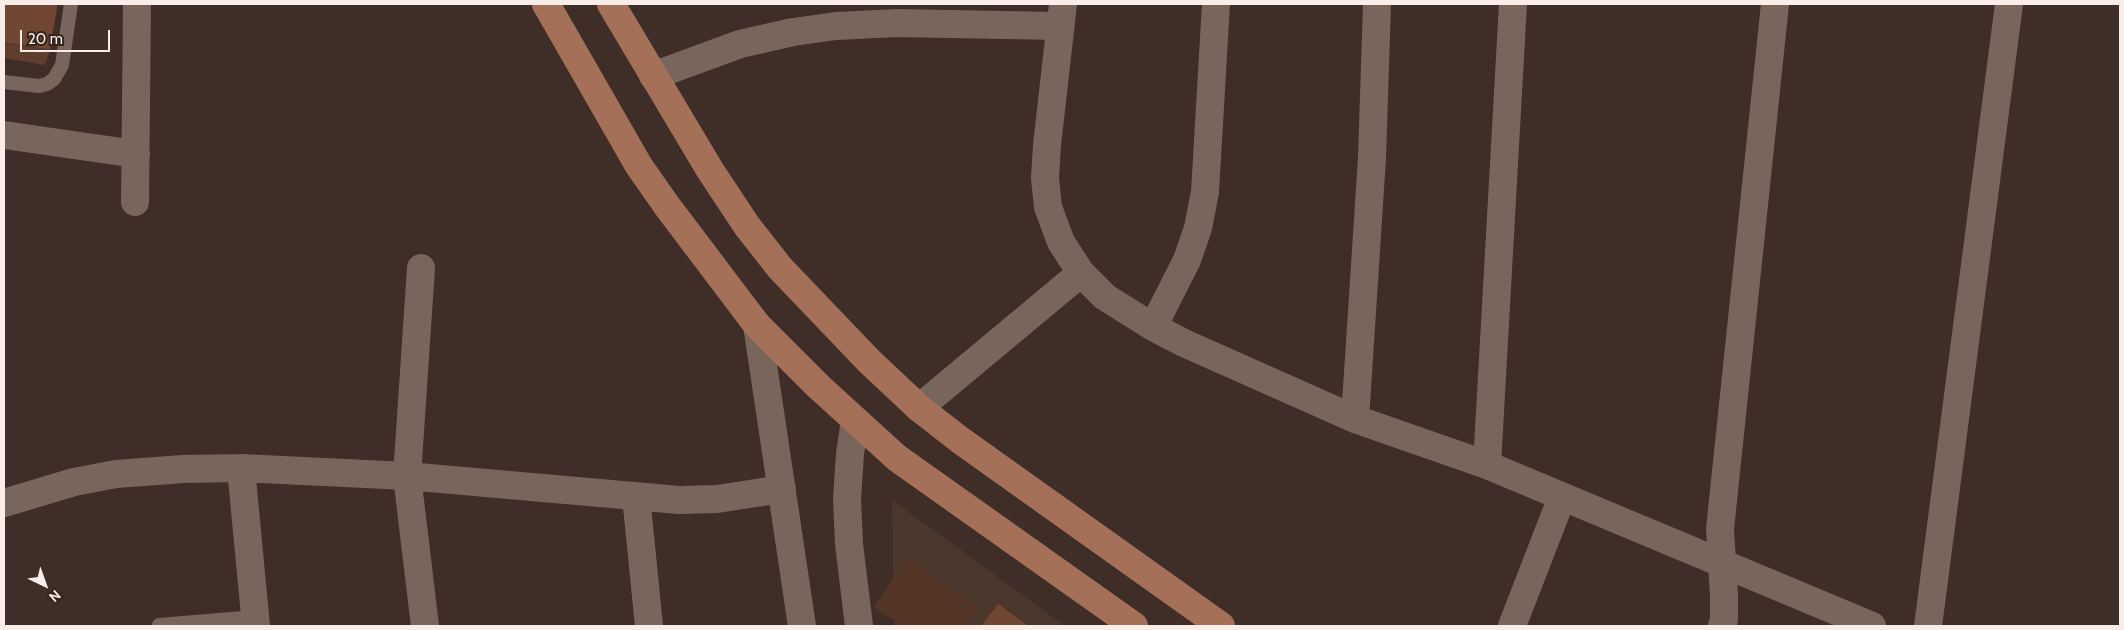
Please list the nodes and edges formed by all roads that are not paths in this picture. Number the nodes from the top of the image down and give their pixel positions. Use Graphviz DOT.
graph roads {
  1 [pos="71,4"];
  2 [pos="137,4"];
  3 [pos="546,4"];
  4 [pos="611,4"];
  5 [pos="1216,4"];
  6 [pos="1377,4"];
  7 [pos="1513,4"];
  8 [pos="1775,4"];
  9 [pos="2010,4"];
  10 [pos="1061,15"];
  11 [pos="653,76"];
  12 [pos="4,82"];
  13 [pos="4,135"];
  14 [pos="136,154"];
  15 [pos="136,202"];
  16 [pos="421,268"];
  17 [pos="1081,273"];
  18 [pos="757,325"];
  19 [pos="1154,328"];
  20 [pos="919,408"];
  21 [pos="1355,419"];
  22 [pos="855,420"];
  23 [pos="1487,465"];
  24 [pos="240,468"];
  25 [pos="407,476"];
  26 [pos="782,489"];
  27 [pos="636,496"];
  28 [pos="1562,497"];
  29 [pos="4,503"];
  30 [pos="1722,564"];
  31 [pos="255,622"];
  32 [pos="159,625"];
  33 [pos="425,626"];
  34 [pos="649,626"];
  35 [pos="802,626"];
  36 [pos="859,626"];
  37 [pos="1134,626"];
  38 [pos="1221,626"];
  39 [pos="1512,626"];
  40 [pos="1722,626"];
  41 [pos="1872,626"];
  42 [pos="1928,626"];
  1 -- 12 [label="lane"];
  2 -- 14 [label="street"];
  3 -- 18 [label="main road"];
  4 -- 11 [label="main road"];
  5 -- 19 [label="street"];
  6 -- 21 [label="street"];
  7 -- 23 [label="street"];
  8 -- 30 [label="street"];
  9 -- 42 [label="street"];
  10 -- 11 [label="street"];
  10 -- 17 [label="street"];
  11 -- 20 [label="main road"];
  13 -- 14 [label="street"];
  14 -- 15 [label="street"];
  16 -- 25 [label="street"];
  17 -- 19 [label="street"];
  17 -- 20 [label="street"];
  18 -- 22 [label="main road"];
  18 -- 26 [label="street"];
  19 -- 21 [label="street"];
  20 -- 38 [label="main road"];
  21 -- 23 [label="street"];
  22 -- 36 [label="street"];
  22 -- 37 [label="main road"];
  23 -- 28 [label="street"];
  24 -- 25 [label="street"];
  24 -- 29 [label="street"];
  24 -- 31 [label="street"];
  25 -- 27 [label="street"];
  25 -- 33 [label="street"];
  26 -- 27 [label="street"];
  26 -- 35 [label="street"];
  27 -- 34 [label="street"];
  28 -- 30 [label="street"];
  28 -- 39 [label="street"];
  30 -- 40 [label="street"];
  30 -- 41 [label="street"];
  31 -- 32 [label="lane"];
}
